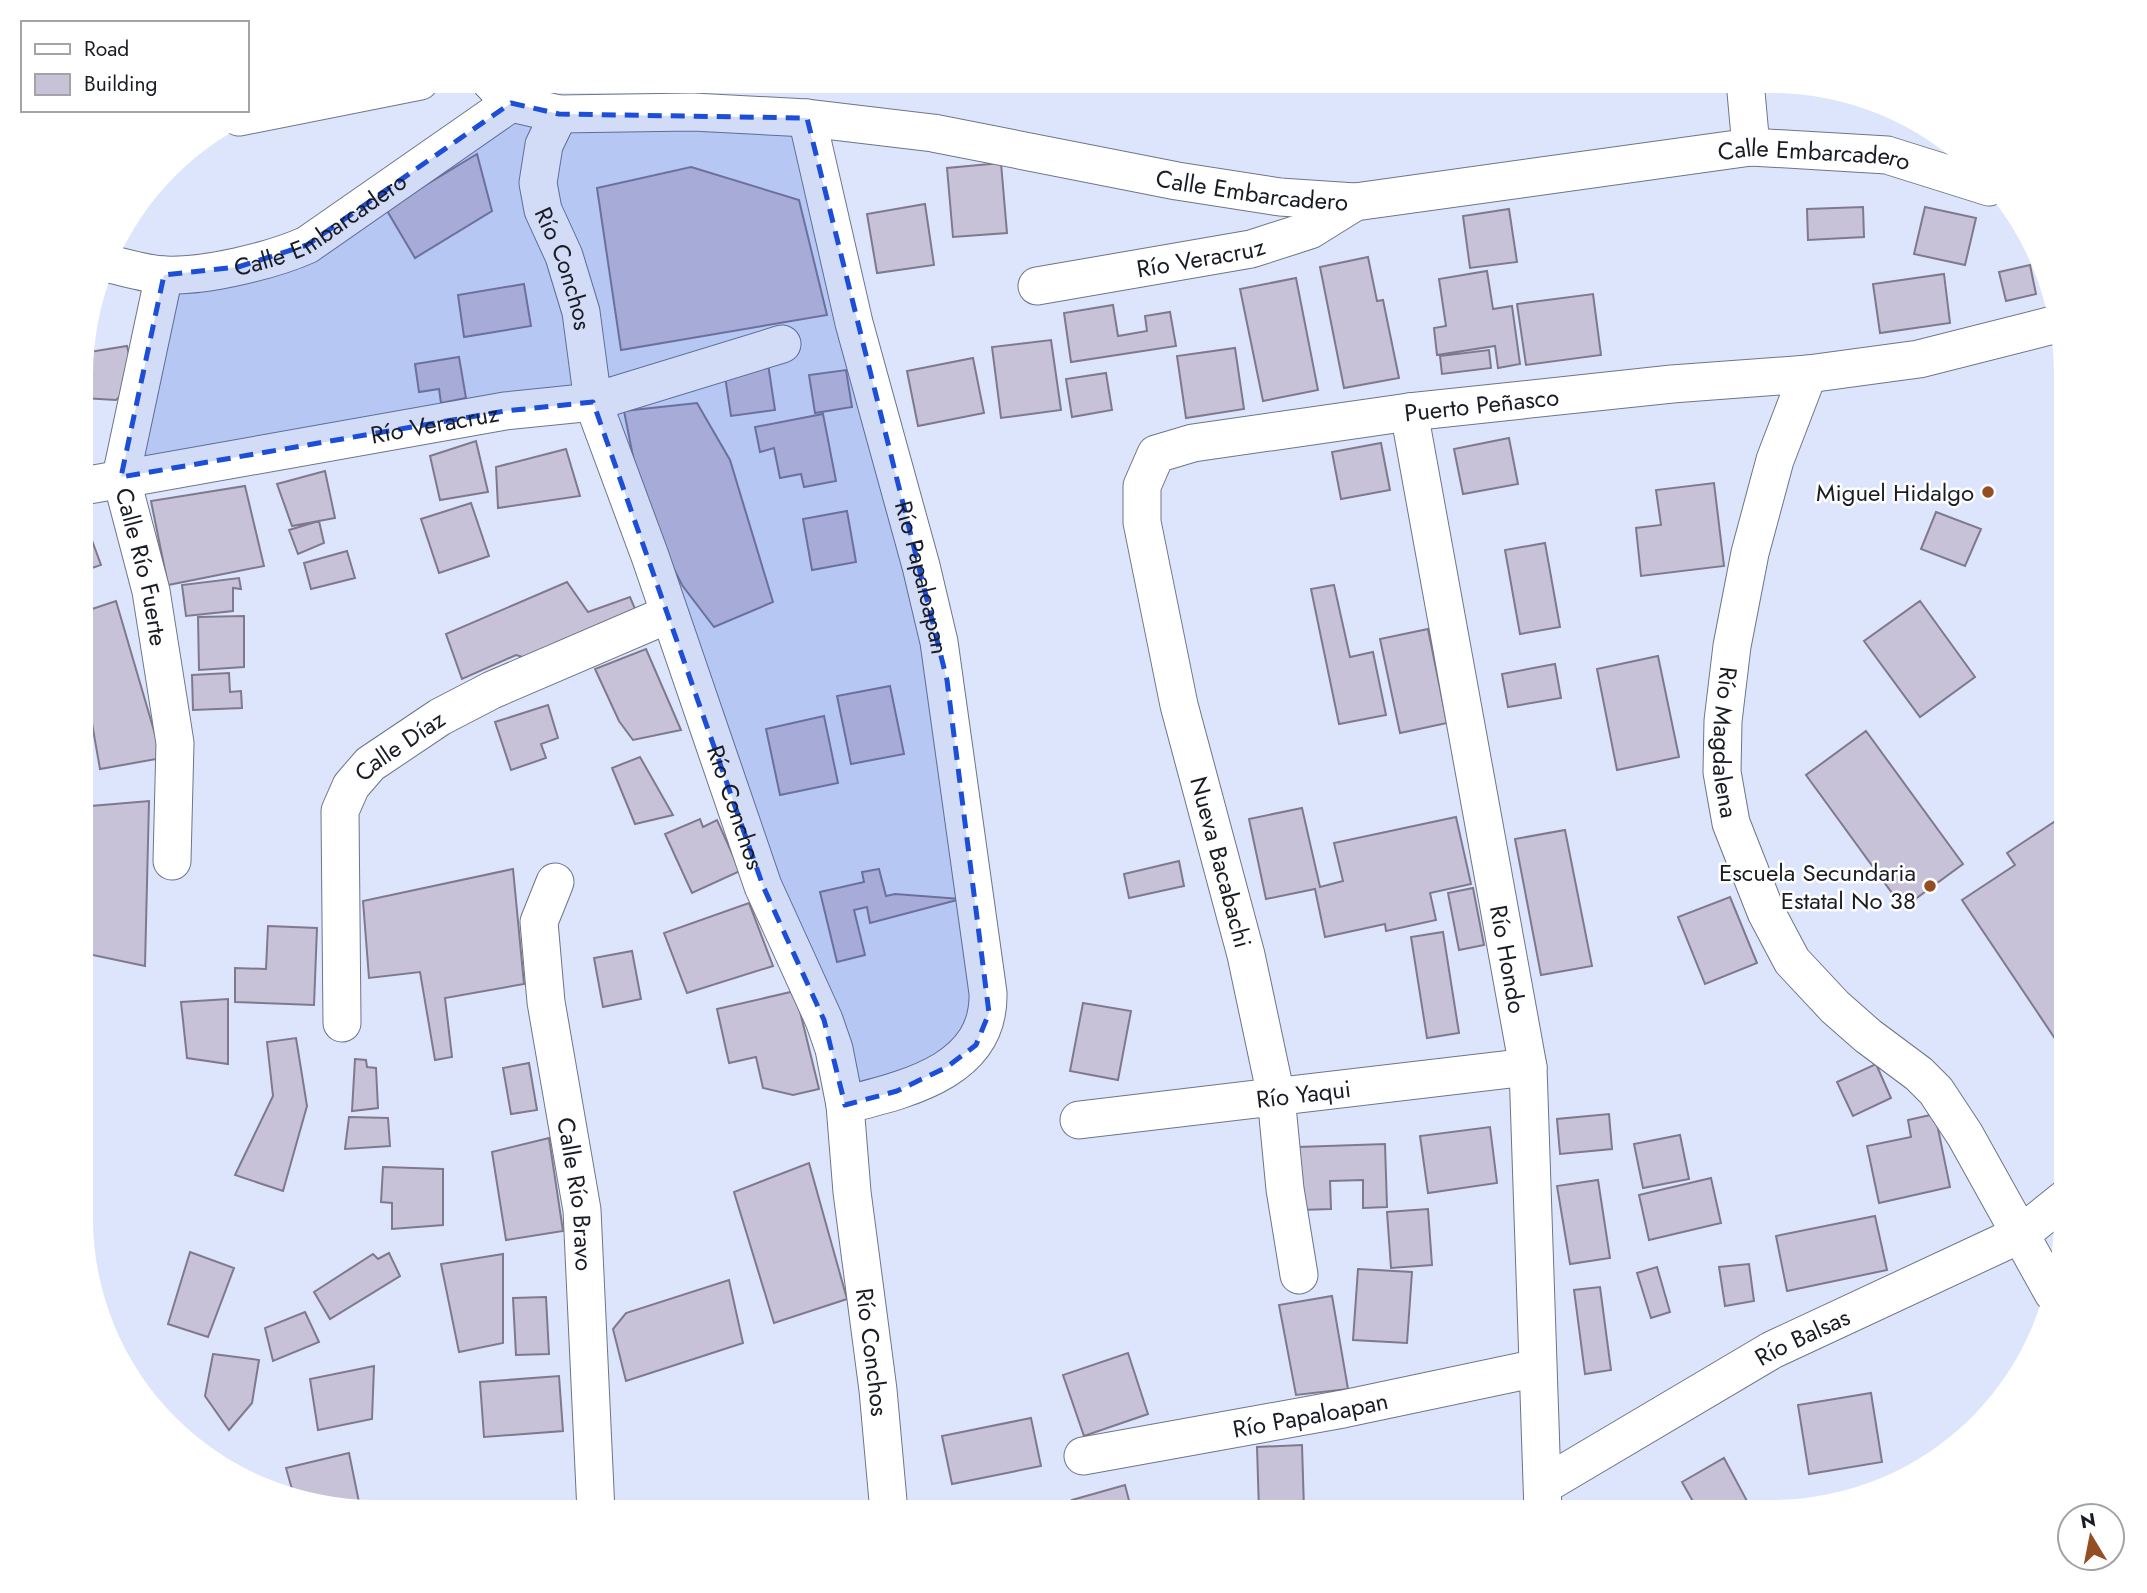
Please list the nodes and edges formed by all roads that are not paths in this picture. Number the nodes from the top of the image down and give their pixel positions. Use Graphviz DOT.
graph roads {
  1 [pos="356,93"];
  2 [pos="499,93"];
  3 [pos="503,93"];
  4 [pos="1746,93"];
  5 [pos="285,108"];
  6 [pos="559,114"];
  7 [pos="807,118"];
  8 [pos="1751,147"];
  9 [pos="1980,184"];
  10 [pos="1355,202"];
  11 [pos="115,265"];
  12 [pos="164,275"];
  13 [pos="1037,286"];
  14 [pos="2050,326"];
  15 [pos="782,344"];
  16 [pos="1808,374"];
  17 [pos="593,402"];
  18 [pos="1409,412"];
  19 [pos="1156,454"];
  20 [pos="121,477"];
  21 [pos="93,484"];
  22 [pos="669,614"];
  23 [pos="172,861"];
  24 [pos="555,881"];
  25 [pos="342,1023"];
  26 [pos="1528,1067"];
  27 [pos="1276,1096"];
  28 [pos="845,1105"];
  29 [pos="1079,1120"];
  30 [pos="2054,1208"];
  31 [pos="2021,1234"];
  32 [pos="1299,1275"];
  33 [pos="2047,1282"];
  34 [pos="1537,1368"];
  35 [pos="1083,1456"];
  36 [pos="1543,1499"];
  37 [pos="595,1500"];
  38 [pos="888,1500"];
  1 -- 5 [label="street"];
  2 -- 12 [label="street, Calle Embarcadero"];
  3 -- 6 [label="street, Calle Embarcadero"];
  4 -- 8 [label="street"];
  6 -- 7 [label="street, Calle Embarcadero"];
  6 -- 17 [label="street, Río Conchos"];
  7 -- 10 [label="street, Calle Embarcadero"];
  7 -- 28 [label="street, Río Papaloapan"];
  8 -- 9 [label="street, Calle Embarcadero"];
  8 -- 10 [label="street, Calle Embarcadero"];
  10 -- 13 [label="street, Río Veracruz"];
  11 -- 12 [label="street, Calle Embarcadero"];
  12 -- 20 [label="street, Calle Río Fuerte"];
  14 -- 16 [label="street"];
  15 -- 17 [label="street, Río Veracruz"];
  16 -- 18 [label="street, Puerto Peñasco"];
  16 -- 31 [label="street, Río Magdalena"];
  17 -- 20 [label="street, Río Veracruz"];
  17 -- 22 [label="street, Río Conchos"];
  18 -- 19 [label="street, Puerto Peñasco"];
  18 -- 26 [label="street, Río Hondo"];
  19 -- 27 [label="street, Nueva Bacabachi"];
  20 -- 21 [label="street, Río Veracruz"];
  20 -- 23 [label="street, Calle Río Fuerte"];
  22 -- 25 [label="street, Calle Díaz"];
  22 -- 28 [label="street, Río Conchos"];
  24 -- 37 [label="street, Calle Río Bravo"];
  26 -- 27 [label="street, Río Yaqui"];
  26 -- 34 [label="street, Río Hondo"];
  27 -- 29 [label="street, Río Yaqui"];
  27 -- 32 [label="street, Nueva Bacabachi"];
  28 -- 38 [label="street, Río Conchos"];
  30 -- 31 [label="street, Río Balsas"];
  31 -- 33 [label="street, Río Magdalena"];
  31 -- 36 [label="street, Río Balsas"];
  34 -- 35 [label="street, Río Papaloapan"];
  34 -- 36 [label="street, Río Hondo"];
}
